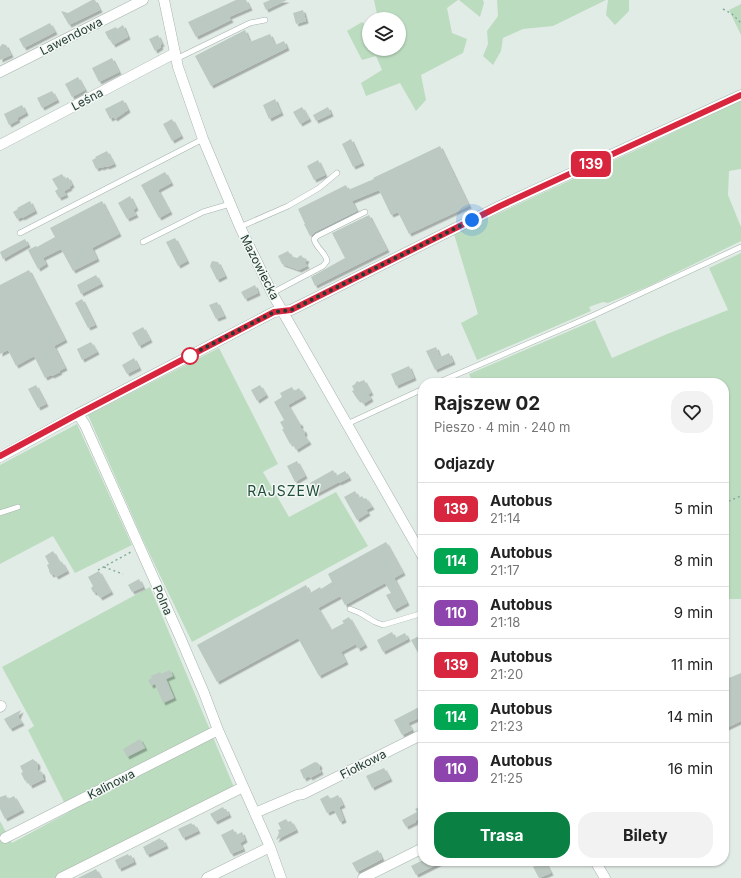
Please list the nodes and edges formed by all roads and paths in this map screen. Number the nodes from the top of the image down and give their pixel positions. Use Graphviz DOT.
graph roads {
  1 [pos="143,0"];
  2 [pos="164,0"];
  3 [pos="723,9"];
  4 [pos="265,20"];
  5 [pos="741,23"];
  6 [pos="175,56"];
  7 [pos="0,72"];
  8 [pos="741,95"];
  9 [pos="203,139"];
  10 [pos="0,145"];
  11 [pos="337,173"];
  12 [pos="230,204"];
  13 [pos="365,212"];
  14 [pos="240,227"];
  15 [pos="20,233"];
  16 [pos="143,242"];
  17 [pos="741,247"];
  18 [pos="272,293"];
  19 [pos="283,312"];
  20 [pos="449,378"];
  21 [pos="418,391"];
  22 [pos="78,414"];
  23 [pos="347,424"];
  24 [pos="0,456"];
  25 [pos="741,496"];
  26 [pos="729,501"];
  27 [pos="18,507"];
  28 [pos="0,513"];
  29 [pos="140,547"];
  30 [pos="418,548"];
  31 [pos="104,567"];
  32 [pos="98,570"];
  33 [pos="123,574"];
  34 [pos="350,609"];
  35 [pos="418,614"];
  36 [pos="218,730"];
  37 [pos="418,736"];
  38 [pos="243,787"];
  39 [pos="255,813"];
  40 [pos="5,838"];
  41 [pos="270,847"];
  42 [pos="418,851"];
  43 [pos="598,866"];
  44 [pos="61,878"];
  45 [pos="207,878"];
  46 [pos="281,878"];
  47 [pos="364,878"];
  48 [pos="605,878"];
  1 -- 7 [label="street, Lawendowa"];
  2 -- 6 [label="street, Mazowiecka"];
  3 -- 5 [label="path"];
  4 -- 6 [label="lane"];
  6 -- 9 [label="street, Mazowiecka"];
  6 -- 10 [label="street, Leśna"];
  8 -- 19 [label="street"];
  9 -- 12 [label="street, Mazowiecka"];
  9 -- 15 [label="lane"];
  11 -- 14 [label="lane"];
  12 -- 14 [label="street, Mazowiecka"];
  12 -- 16 [label="lane"];
  13 -- 18 [label="lane"];
  14 -- 18 [label="street, Mazowiecka"];
  17 -- 20 [label="lane"];
  18 -- 19 [label="street, Mazowiecka"];
  19 -- 22 [label="street"];
  19 -- 23 [label="street, Mazowiecka"];
  21 -- 23 [label="lane"];
  22 -- 24 [label="street"];
  22 -- 29 [label="street, Polna"];
  23 -- 30 [label="street, Mazowiecka"];
  25 -- 26 [label="path"];
  27 -- 28 [label="lane"];
  29 -- 31 [label="path"];
  29 -- 36 [label="street, Polna"];
  31 -- 32 [label="path"];
  31 -- 33 [label="path"];
  34 -- 35 [label="lane"];
  36 -- 38 [label="street, Polna"];
  36 -- 40 [label="street, Kalinowa"];
  37 -- 39 [label="street, Fiołkowa"];
  38 -- 39 [label="street, Polna"];
  38 -- 44 [label="street"];
  39 -- 41 [label="street, Polna"];
  41 -- 45 [label="street"];
  41 -- 46 [label="street, Polna"];
  42 -- 47 [label="street"];
  43 -- 48 [label="street"];
}
